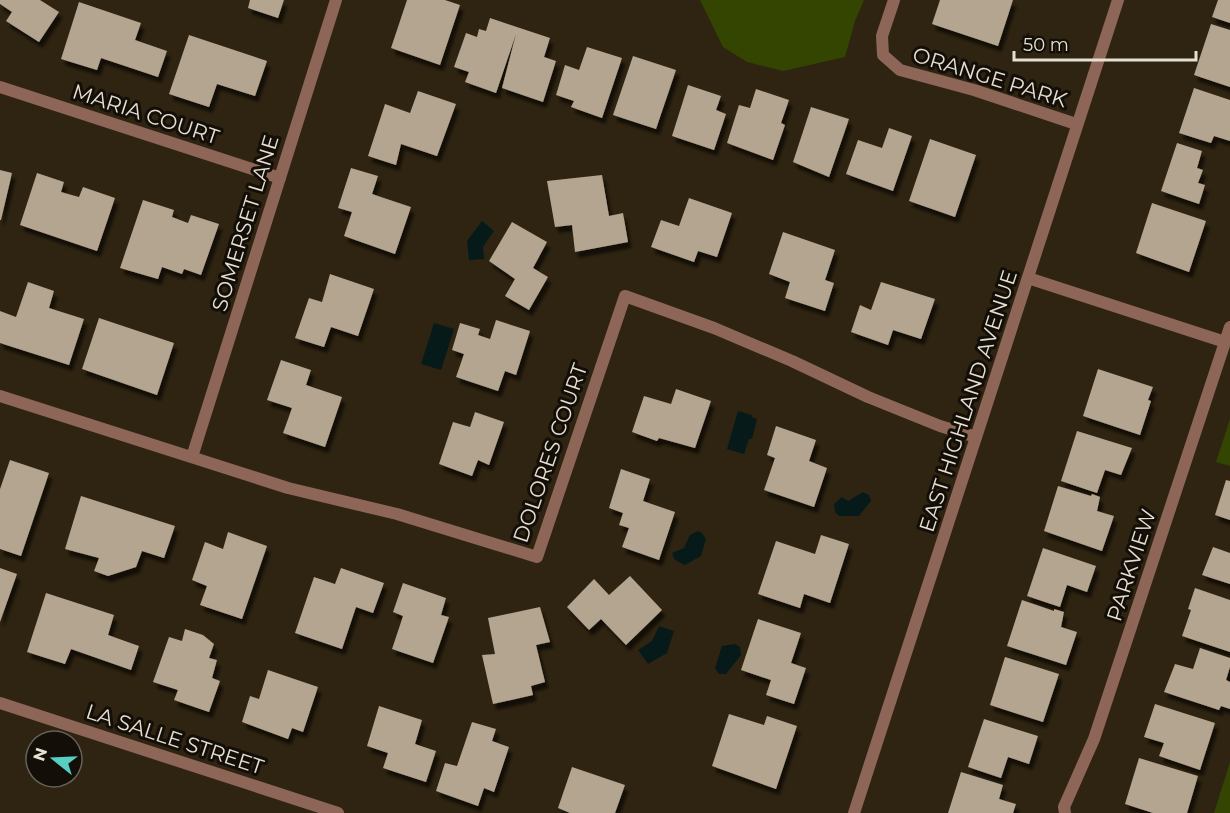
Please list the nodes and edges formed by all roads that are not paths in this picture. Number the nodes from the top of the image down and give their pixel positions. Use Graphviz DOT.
graph roads {
  1 [pos="336,0"];
  2 [pos="894,0"];
  3 [pos="1118,0"];
  4 [pos="0,87"];
  5 [pos="1076,124"];
  6 [pos="280,178"];
  7 [pos="1029,279"];
  8 [pos="1230,327"];
  9 [pos="1225,342"];
  10 [pos="0,396"];
  11 [pos="976,437"];
  12 [pos="192,457"];
  13 [pos="0,703"];
  14 [pos="338,813"];
  15 [pos="854,813"];
  16 [pos="1065,813"];
  1 -- 6 [label="street, SOMERSET LANE"];
  2 -- 5 [label="street, ORANGE PARK"];
  3 -- 5 [label="street, EAST HIGHLAND AVENUE"];
  4 -- 6 [label="street, MARIA COURT"];
  5 -- 7 [label="street, EAST HIGHLAND AVENUE"];
  6 -- 12 [label="street, SOMERSET LANE"];
  7 -- 9 [label="street"];
  7 -- 11 [label="street, EAST HIGHLAND AVENUE"];
  8 -- 9 [label="street, PARKVIEW"];
  9 -- 16 [label="street, PARKVIEW"];
  10 -- 12 [label="street, DOLORES COURT"];
  11 -- 12 [label="street, DOLORES COURT"];
  11 -- 15 [label="street, EAST HIGHLAND AVENUE"];
  13 -- 14 [label="street, LA SALLE STREET"];
}
